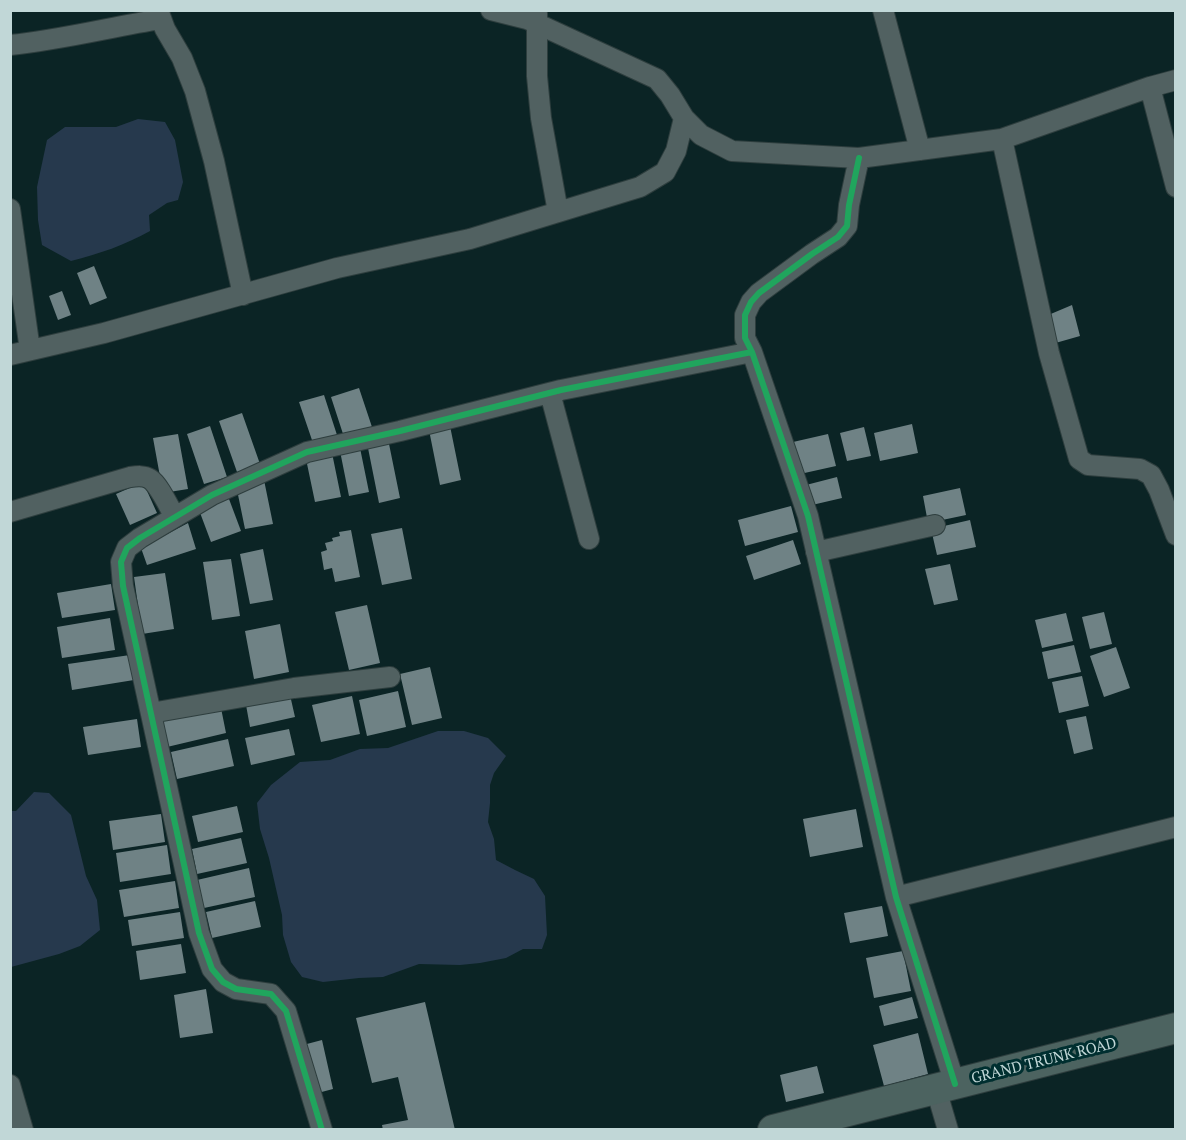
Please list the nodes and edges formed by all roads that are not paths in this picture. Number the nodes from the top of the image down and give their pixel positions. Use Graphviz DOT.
graph roads {
  1 [pos="491,10"];
  2 [pos="883,10"];
  3 [pos="159,15"];
  4 [pos="537,17"];
  5 [pos="10,45"];
  6 [pos="1176,80"];
  7 [pos="1150,87"];
  8 [pos="684,118"];
  9 [pos="1002,139"];
  10 [pos="920,150"];
  11 [pos="859,158"];
  12 [pos="1176,187"];
  13 [pos="10,209"];
  14 [pos="558,212"];
  15 [pos="243,295"];
  16 [pos="30,350"];
  17 [pos="752,352"];
  18 [pos="10,355"];
  19 [pos="550,393"];
  20 [pos="10,512"];
  21 [pos="175,517"];
  22 [pos="935,525"];
  23 [pos="1176,535"];
  24 [pos="589,539"];
  25 [pos="816,552"];
  26 [pos="390,677"];
  27 [pos="151,713"];
  28 [pos="1176,827"];
  29 [pos="896,897"];
  30 [pos="1176,1028"];
  31 [pos="10,1085"];
  32 [pos="946,1086"];
  33 [pos="23,1130"];
  34 [pos="322,1130"];
  35 [pos="772,1130"];
  36 [pos="948,1130"];
  1 -- 4 [label="street"];
  2 -- 10 [label="street"];
  3 -- 5 [label="street"];
  3 -- 15 [label="street"];
  4 -- 8 [label="street"];
  4 -- 14 [label="street"];
  6 -- 7 [label="street"];
  7 -- 9 [label="street"];
  7 -- 12 [label="street"];
  8 -- 11 [label="street"];
  8 -- 14 [label="street"];
  9 -- 10 [label="street"];
  9 -- 23 [label="street"];
  10 -- 11 [label="street"];
  11 -- 17 [label="street"];
  13 -- 16 [label="street"];
  14 -- 15 [label="street"];
  15 -- 16 [label="street"];
  16 -- 18 [label="street"];
  17 -- 19 [label="street"];
  17 -- 25 [label="street"];
  19 -- 21 [label="street"];
  19 -- 24 [label="street"];
  20 -- 21 [label="street"];
  21 -- 27 [label="street"];
  22 -- 25 [label="street"];
  25 -- 29 [label="street"];
  26 -- 27 [label="street"];
  27 -- 34 [label="street"];
  28 -- 29 [label="street"];
  29 -- 32 [label="street"];
  30 -- 32 [label="main road, GRAND TRUNK ROAD"];
  31 -- 33 [label="street"];
  32 -- 35 [label="main road, GRAND TRUNK ROAD"];
  32 -- 36 [label="street"];
}
